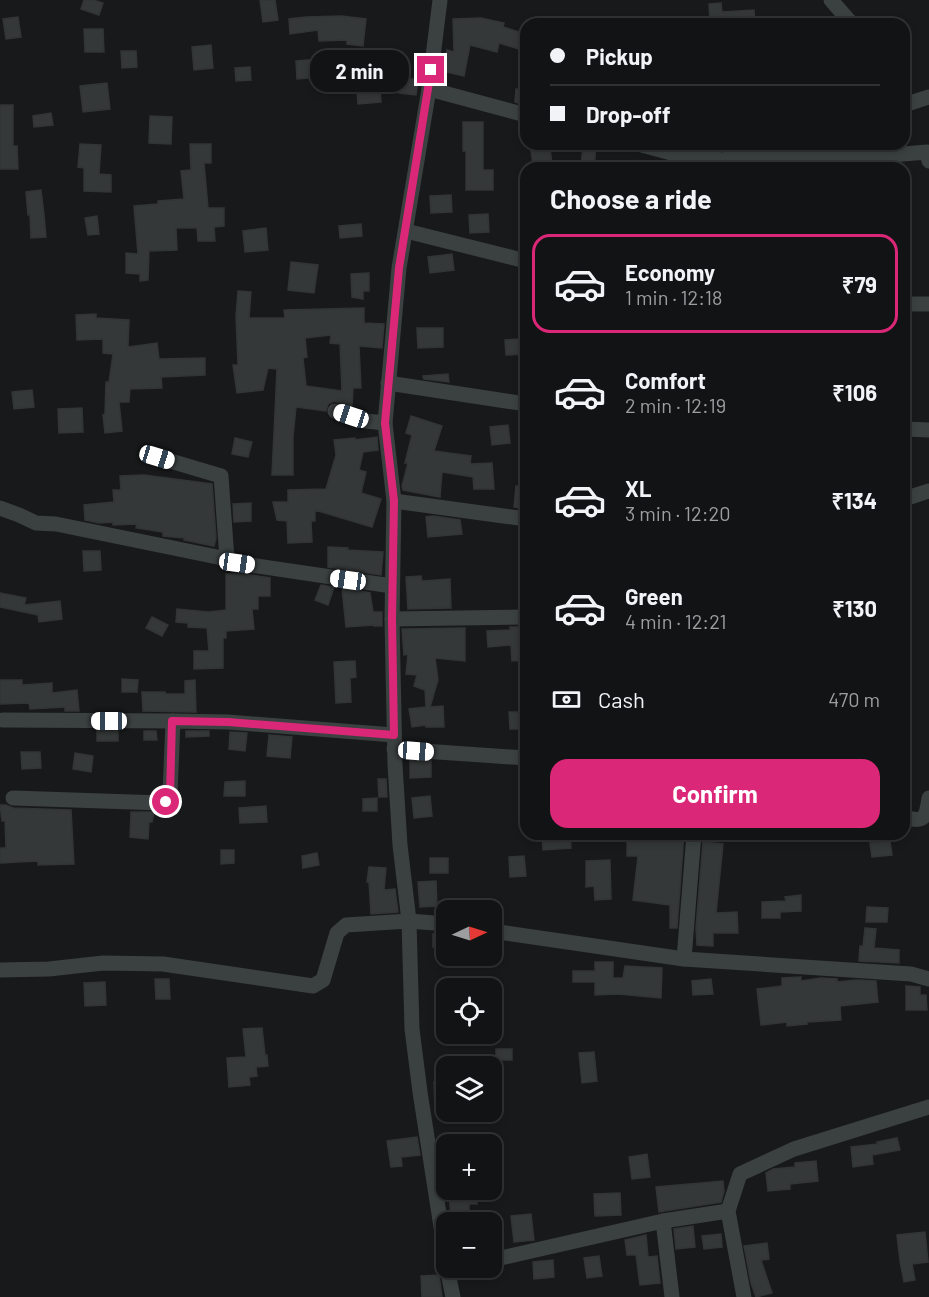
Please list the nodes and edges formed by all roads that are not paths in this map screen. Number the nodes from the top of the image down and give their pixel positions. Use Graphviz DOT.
graph roads {
  1 [pos="440,0"];
  2 [pos="831,0"];
  3 [pos="847,18"];
  4 [pos="429,89"];
  5 [pos="929,96"];
  6 [pos="910,103"];
  7 [pos="520,113"];
  8 [pos="660,150"];
  9 [pos="868,156"];
  10 [pos="929,161"];
  11 [pos="406,231"];
  12 [pos="520,260"];
  13 [pos="910,304"];
  14 [pos="929,304"];
  15 [pos="388,383"];
  16 [pos="520,403"];
  17 [pos="335,411"];
  18 [pos="385,423"];
  19 [pos="910,429"];
  20 [pos="929,430"];
  21 [pos="157,457"];
  22 [pos="929,491"];
  23 [pos="910,497"];
  24 [pos="394,501"];
  25 [pos="0,508"];
  26 [pos="520,518"];
  27 [pos="227,559"];
  28 [pos="392,586"];
  29 [pos="520,617"];
  30 [pos="392,619"];
  31 [pos="3,720"];
  32 [pos="172,721"];
  33 [pos="394,742"];
  34 [pos="520,757"];
  35 [pos="12,798"];
  36 [pos="929,798"];
  37 [pos="910,819"];
  38 [pos="694,840"];
  39 [pos="409,921"];
  40 [pos="436,923"];
  41 [pos="502,932"];
  42 [pos="684,959"];
  43 [pos="0,969"];
  44 [pos="929,979"];
  45 [pos="929,1107"];
  46 [pos="728,1210"];
  47 [pos="440,1212"];
  48 [pos="663,1221"];
  49 [pos="502,1258"];
  50 [pos="451,1278"];
  51 [pos="453,1297"];
  52 [pos="672,1297"];
  53 [pos="744,1297"];
  1 -- 4 [label="street"];
  2 -- 3 [label="street"];
  4 -- 7 [label="street"];
  4 -- 11 [label="street"];
  5 -- 6 [label="street"];
  8 -- 9 [label="street"];
  9 -- 10 [label="street"];
  11 -- 12 [label="street"];
  11 -- 15 [label="street"];
  13 -- 14 [label="street"];
  15 -- 16 [label="street"];
  15 -- 18 [label="street"];
  17 -- 18 [label="street"];
  18 -- 24 [label="street"];
  19 -- 20 [label="street"];
  21 -- 27 [label="street"];
  22 -- 23 [label="street"];
  24 -- 26 [label="street"];
  24 -- 28 [label="street"];
  25 -- 27 [label="street"];
  27 -- 28 [label="street"];
  28 -- 30 [label="street"];
  29 -- 30 [label="street"];
  30 -- 33 [label="street"];
  31 -- 32 [label="street"];
  32 -- 33 [label="street"];
  32 -- 35 [label="street"];
  33 -- 34 [label="street"];
  33 -- 39 [label="street"];
  36 -- 37 [label="street"];
  38 -- 42 [label="street"];
  39 -- 40 [label="street"];
  39 -- 43 [label="street"];
  39 -- 47 [label="street"];
  41 -- 42 [label="street"];
  42 -- 44 [label="street"];
  45 -- 46 [label="street"];
  46 -- 48 [label="street"];
  46 -- 53 [label="street"];
  48 -- 49 [label="street"];
  48 -- 52 [label="street"];
  50 -- 51 [label="street"];
}
